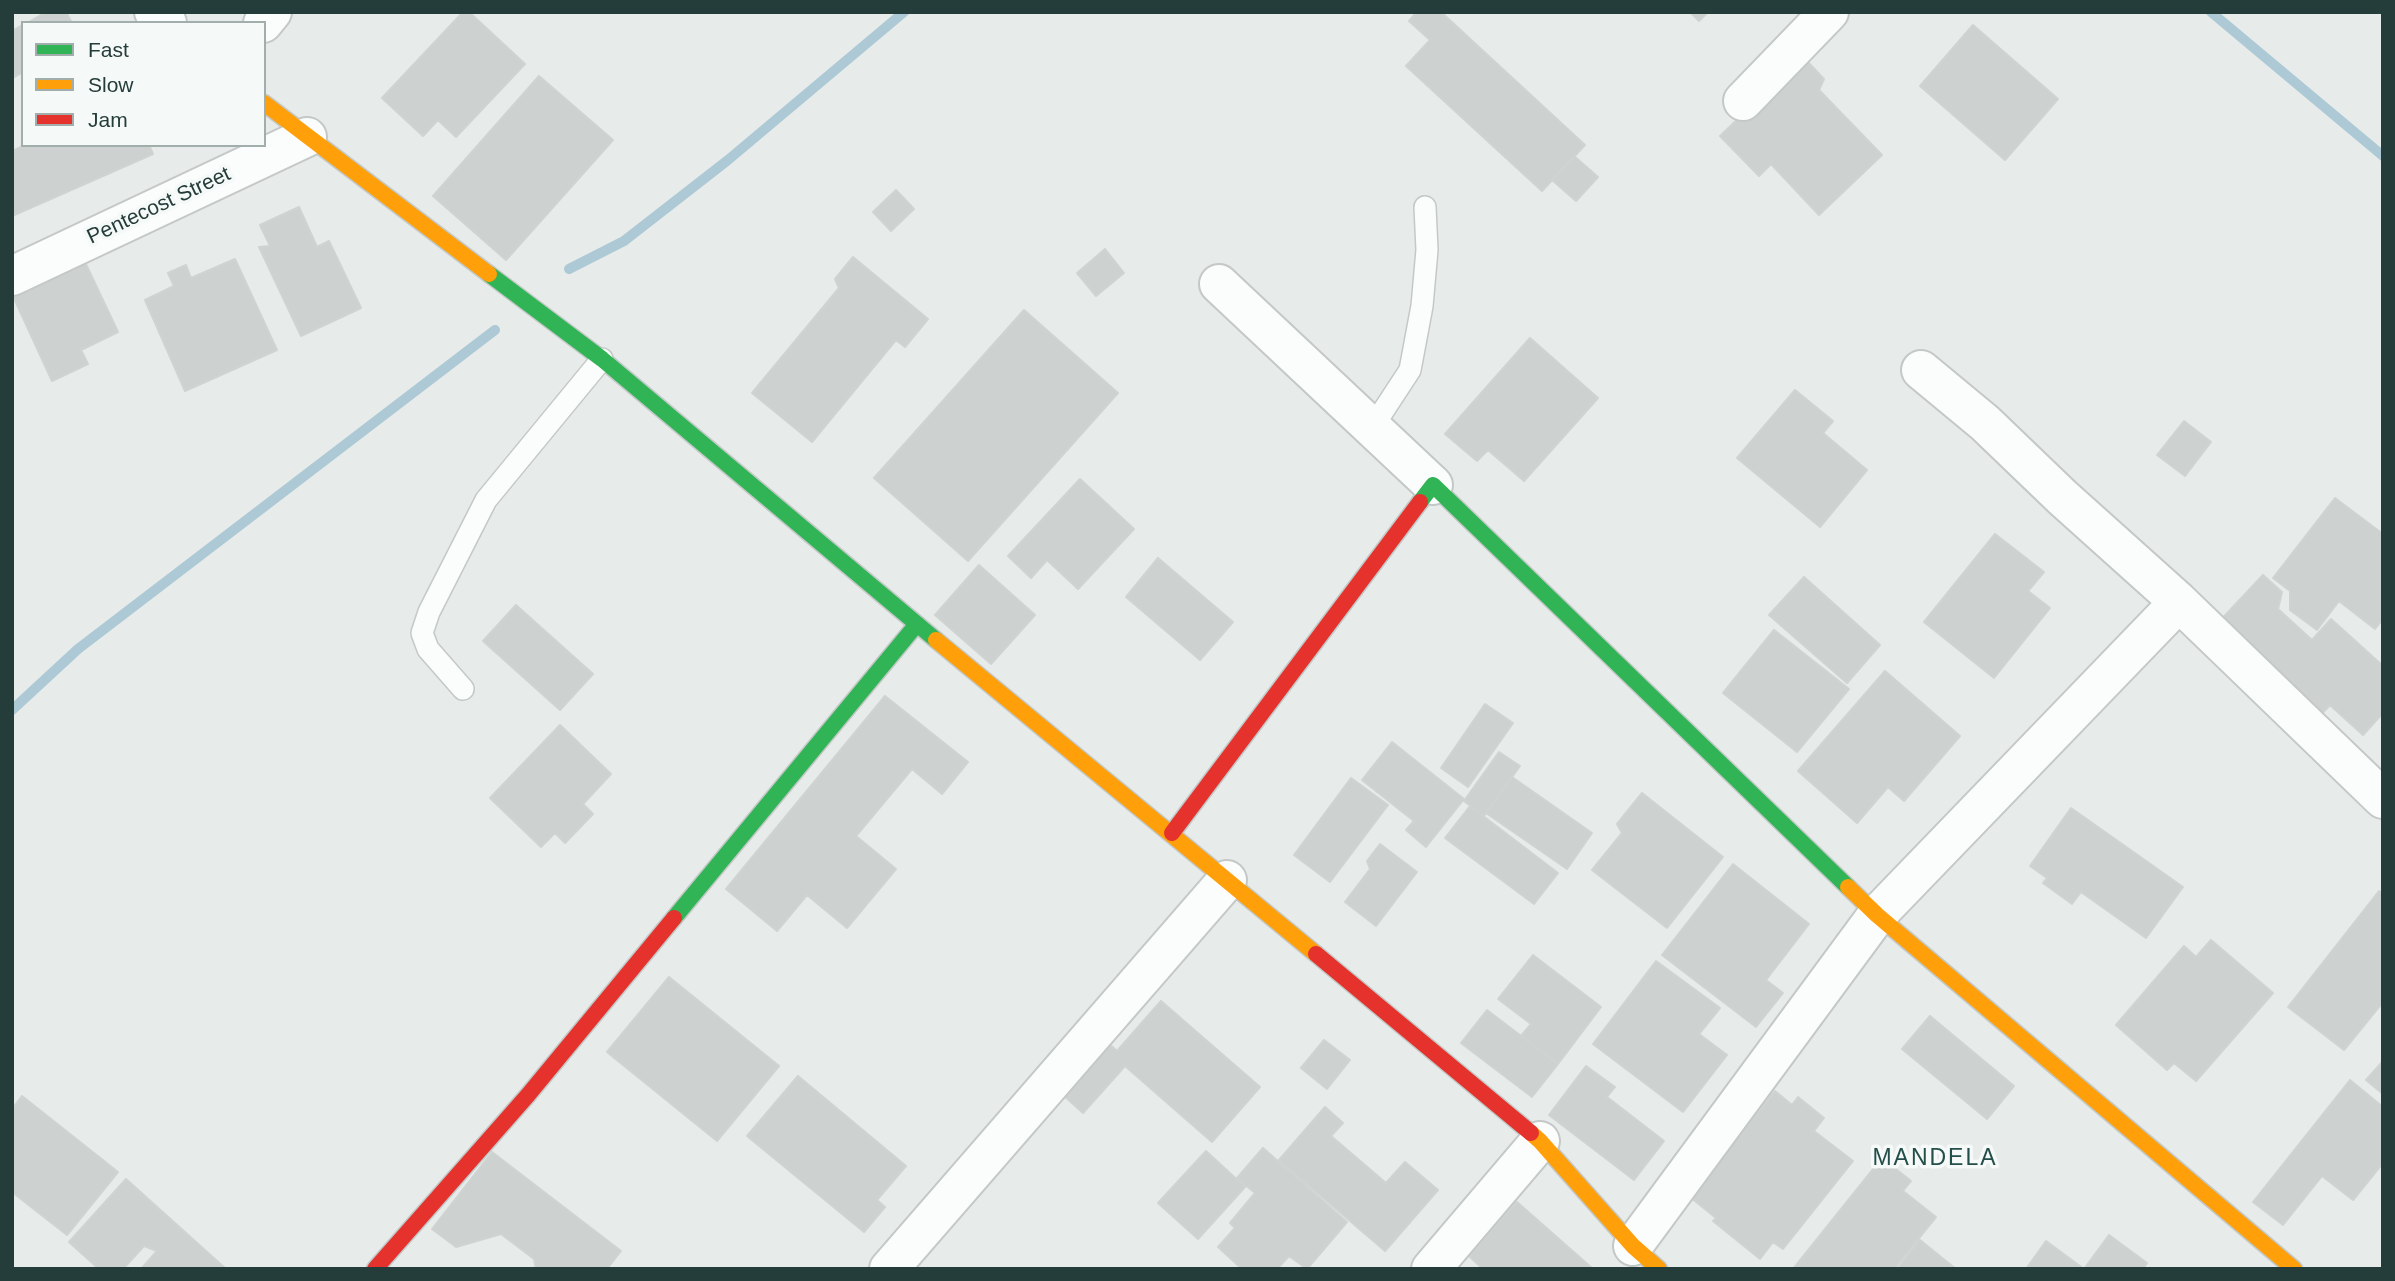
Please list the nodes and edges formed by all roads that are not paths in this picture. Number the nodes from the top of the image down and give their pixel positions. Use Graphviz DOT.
graph roads {
  1 [pos="1829,12"];
  2 [pos="1743,101"];
  3 [pos="266,105"];
  4 [pos="307,137"];
  5 [pos="1425,207"];
  6 [pos="12,276"];
  7 [pos="1219,284"];
  8 [pos="602,359"];
  9 [pos="1921,370"];
  10 [pos="1372,428"];
  11 [pos="1433,485"];
  12 [pos="2179,602"];
  13 [pos="917,625"];
  14 [pos="463,689"];
  15 [pos="2383,799"];
  16 [pos="1172,833"];
  17 [pos="1227,880"];
  18 [pos="1877,915"];
  19 [pos="1540,1141"];
  20 [pos="1646,1257"];
  21 [pos="375,1269"];
  22 [pos="889,1269"];
  23 [pos="1431,1269"];
  24 [pos="2294,1269"];
  1 -- 2 [label="street"];
  3 -- 4 [label="street"];
  4 -- 6 [label="street, Pentecost Street"];
  4 -- 8 [label="street"];
  5 -- 10 [label="lane"];
  7 -- 10 [label="street"];
  8 -- 13 [label="street"];
  8 -- 14 [label="lane"];
  9 -- 12 [label="street"];
  10 -- 11 [label="street"];
  11 -- 16 [label="street"];
  11 -- 18 [label="street"];
  12 -- 15 [label="street"];
  12 -- 18 [label="street"];
  13 -- 16 [label="street"];
  13 -- 21 [label="street"];
  16 -- 17 [label="street"];
  17 -- 19 [label="street"];
  17 -- 22 [label="street"];
  18 -- 20 [label="street"];
  18 -- 24 [label="street"];
  19 -- 20 [label="street"];
  19 -- 23 [label="street"];
}
